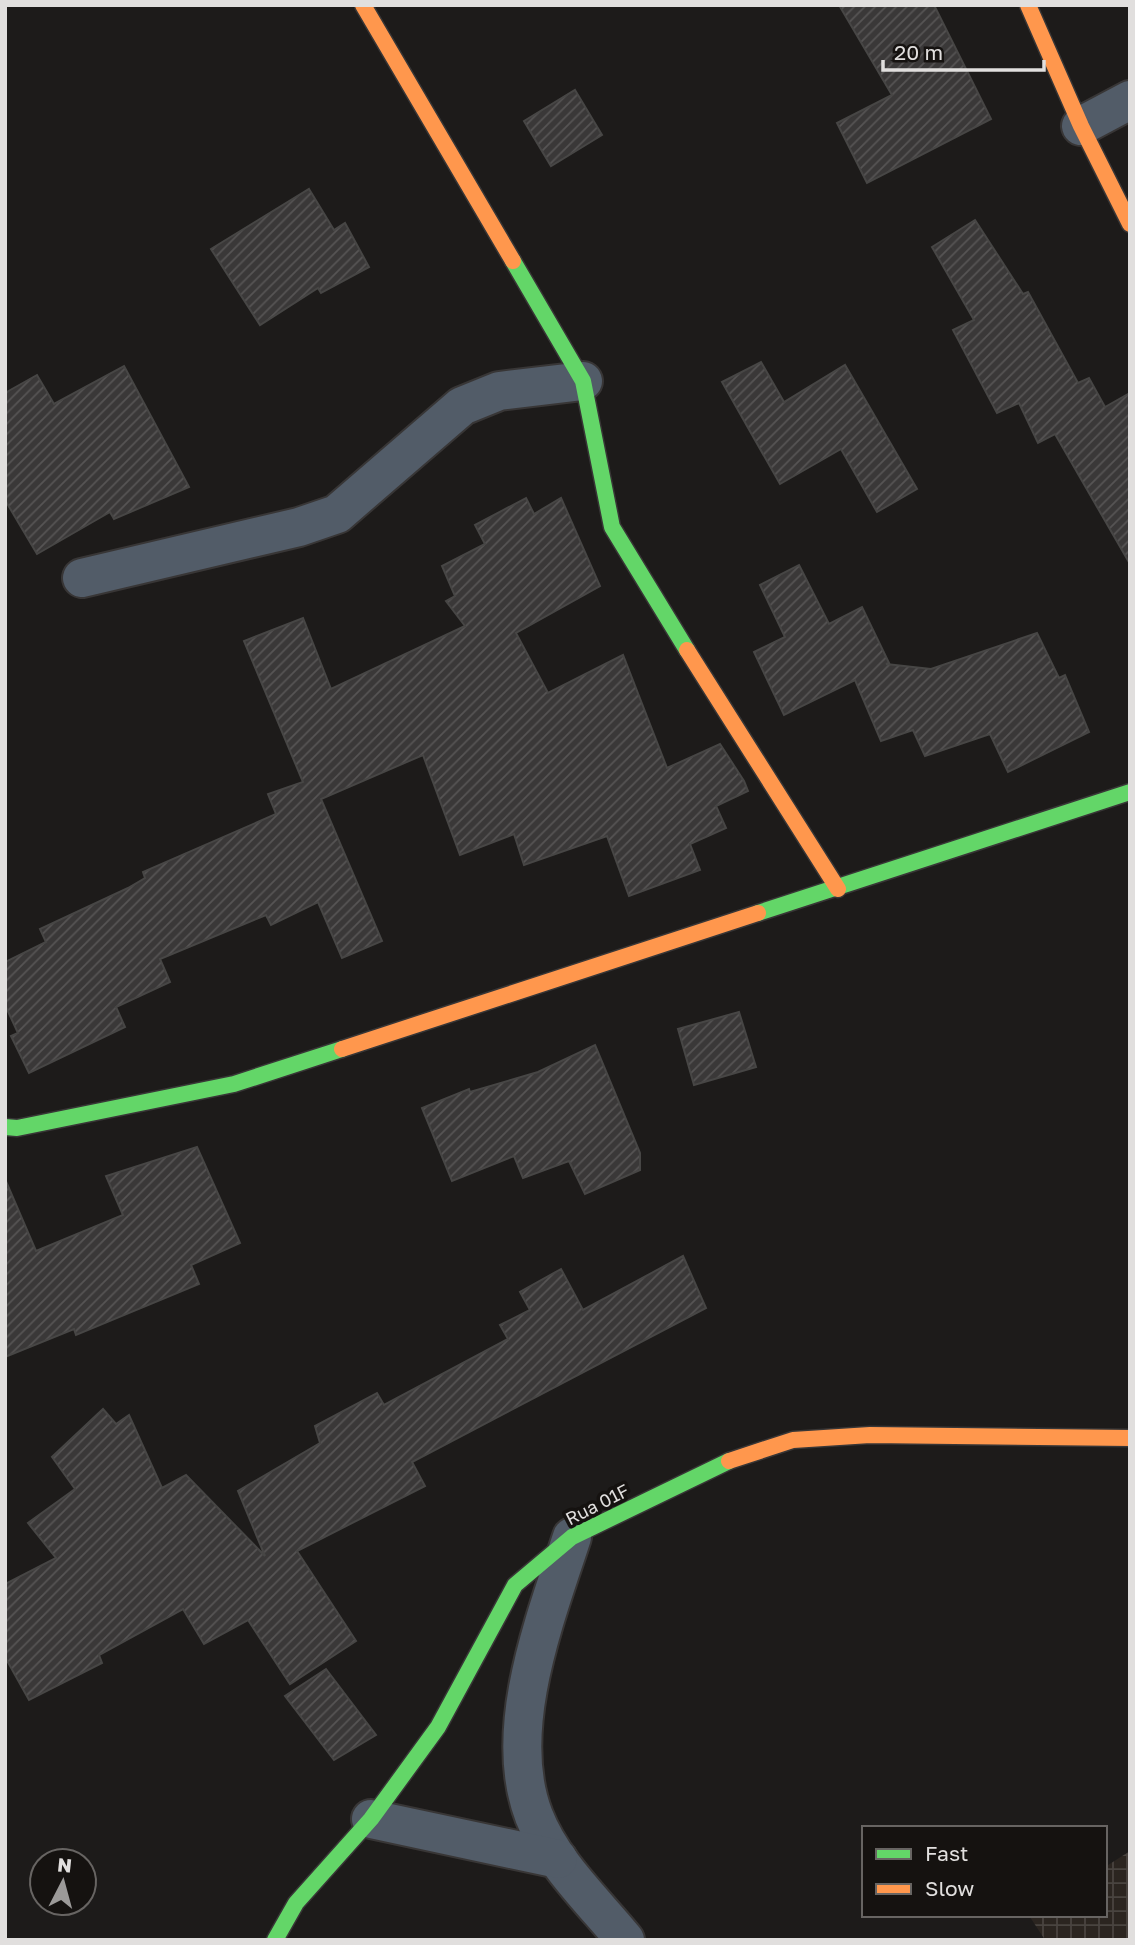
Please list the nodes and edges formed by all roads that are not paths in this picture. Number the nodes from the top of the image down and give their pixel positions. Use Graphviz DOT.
graph roads {
  1 [pos="363,5"];
  2 [pos="1028,5"];
  3 [pos="1130,100"];
  4 [pos="1081,126"];
  5 [pos="1130,224"];
  6 [pos="583,381"];
  7 [pos="82,578"];
  8 [pos="1130,792"];
  9 [pos="838,889"];
  10 [pos="5,1127"];
  11 [pos="1130,1438"];
  12 [pos="572,1536"];
  13 [pos="371,1819"];
  14 [pos="558,1860"];
  15 [pos="275,1940"];
  16 [pos="625,1940"];
  1 -- 6 [label="street"];
  2 -- 4 [label="street"];
  3 -- 4 [label="street"];
  4 -- 5 [label="street"];
  6 -- 7 [label="street"];
  6 -- 9 [label="street"];
  8 -- 9 [label="street"];
  9 -- 10 [label="street"];
  11 -- 12 [label="street, Rua 01F"];
  12 -- 13 [label="street, Rua 01F"];
  12 -- 14 [label="street"];
  13 -- 14 [label="street"];
  13 -- 15 [label="street, Rua 01F"];
  14 -- 16 [label="street"];
}
